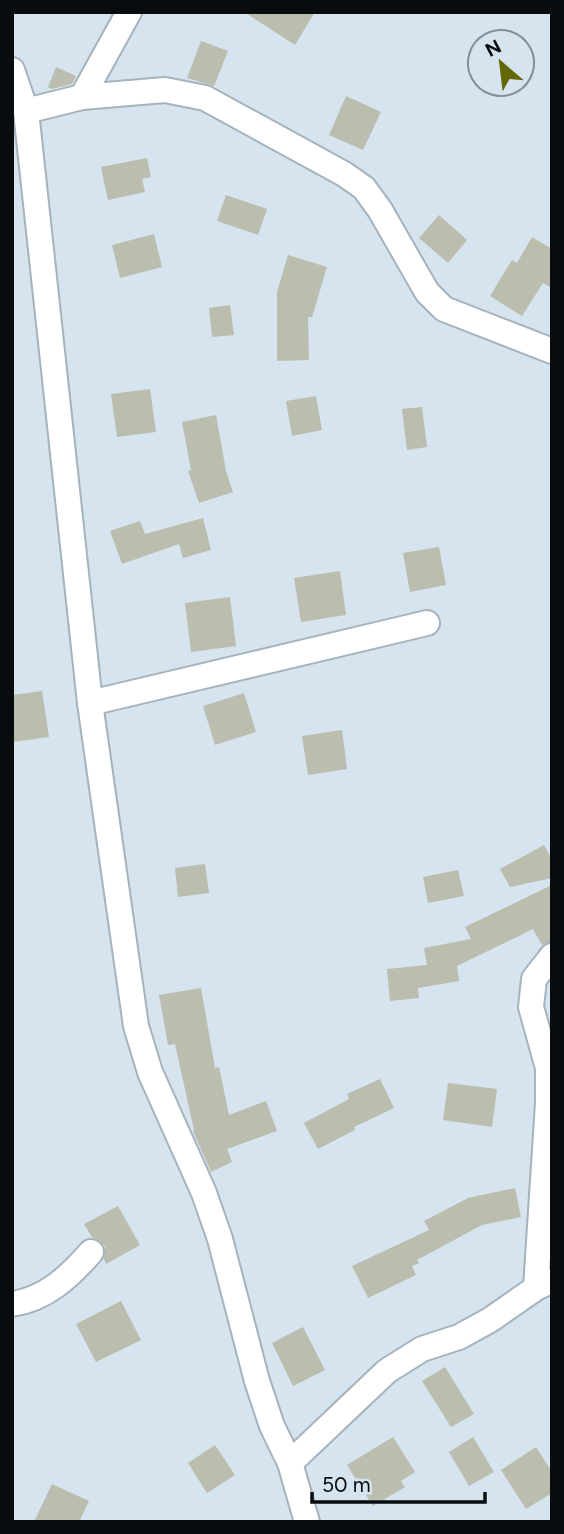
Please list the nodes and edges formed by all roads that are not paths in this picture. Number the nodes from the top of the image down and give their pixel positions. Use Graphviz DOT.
graph roads {
  1 [pos="130,12"];
  2 [pos="12,70"];
  3 [pos="82,97"];
  4 [pos="26,111"];
  5 [pos="552,351"];
  6 [pos="427,624"];
  7 [pos="90,704"];
  8 [pos="552,956"];
  9 [pos="91,1252"];
  10 [pos="544,1284"];
  11 [pos="12,1304"];
  12 [pos="290,1462"];
  13 [pos="307,1522"];
  1 -- 3 [label="street"];
  2 -- 4 [label="street"];
  3 -- 4 [label="street"];
  3 -- 5 [label="street"];
  4 -- 7 [label="street"];
  6 -- 7 [label="street"];
  7 -- 12 [label="street"];
  8 -- 10 [label="street"];
  9 -- 11 [label="street"];
  10 -- 12 [label="street"];
  12 -- 13 [label="street"];
}
